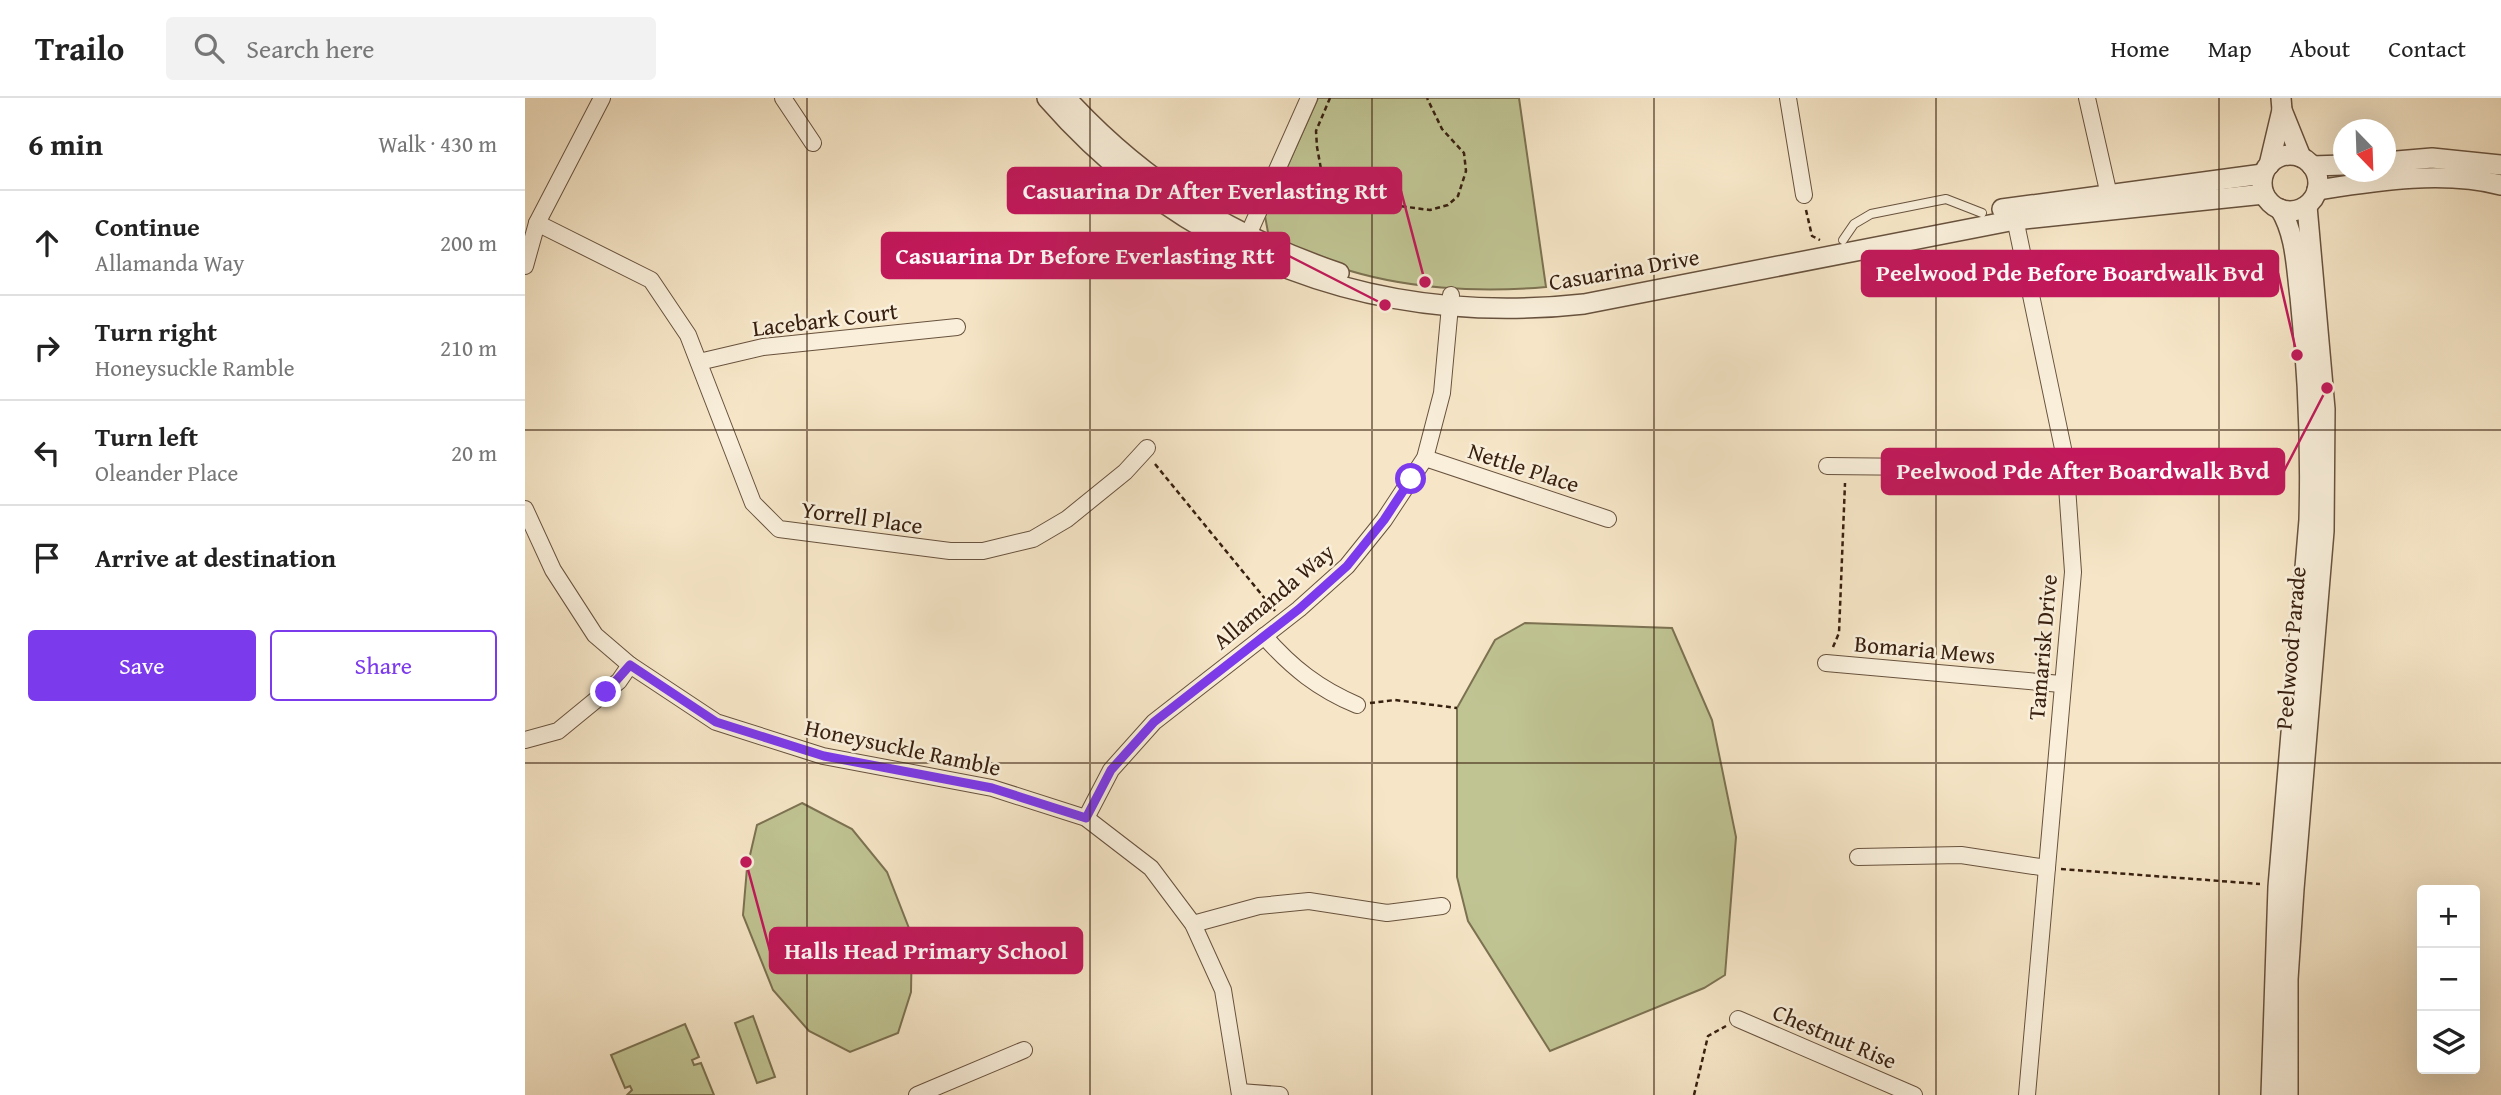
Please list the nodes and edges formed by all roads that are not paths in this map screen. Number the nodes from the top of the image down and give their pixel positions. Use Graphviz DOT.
graph roads {
  1 [pos="602,98"];
  2 [pos="783,98"];
  3 [pos="1047,98"];
  4 [pos="1066,98"];
  5 [pos="1309,98"];
  6 [pos="1788,98"];
  7 [pos="2087,98"];
  8 [pos="2281,104"];
  9 [pos="813,143"];
  10 [pos="2306,162"];
  11 [pos="2333,163"];
  12 [pos="2396,163"];
  13 [pos="2501,165"];
  14 [pos="2431,168"];
  15 [pos="2266,178"];
  16 [pos="2501,185"];
  17 [pos="1804,195"];
  18 [pos="2312,198"];
  19 [pos="2110,201"];
  20 [pos="2280,209"];
  21 [pos="2014,213"];
  22 [pos="537,223"];
  23 [pos="1245,244"];
  24 [pos="525,266"];
  25 [pos="1450,301"];
  26 [pos="957,327"];
  27 [pos="699,362"];
  28 [pos="1147,448"];
  29 [pos="1425,458"];
  30 [pos="2065,458"];
  31 [pos="1827,466"];
  32 [pos="525,509"];
  33 [pos="1608,519"];
  34 [pos="1264,636"];
  35 [pos="1826,663"];
  36 [pos="630,665"];
  37 [pos="2061,684"];
  38 [pos="1357,705"];
  39 [pos="525,740"];
  40 [pos="1086,818"];
  41 [pos="1858,857"];
  42 [pos="2047,867"];
  43 [pos="1442,906"];
  44 [pos="1193,924"];
  45 [pos="1738,1019"];
  46 [pos="1024,1050"];
  47 [pos="1240,1093"];
  48 [pos="917,1095"];
  49 [pos="1280,1095"];
  50 [pos="1914,1095"];
  51 [pos="2027,1095"];
  52 [pos="2271,1095"];
  53 [pos="2288,1095"];
  1 -- 22 [label="street"];
  2 -- 9 [label="street"];
  3 -- 23 [label="street, Casuarina Drive"];
  4 -- 23 [label="street, Casuarina Drive"];
  5 -- 23 [label="street"];
  6 -- 17 [label="street"];
  7 -- 19 [label="street"];
  8 -- 10 [label="street"];
  8 -- 15 [label="street"];
  10 -- 11 [label="street"];
  10 -- 15 [label="street"];
  10 -- 18 [label="street"];
  12 -- 14 [label="street"];
  13 -- 14 [label="street"];
  14 -- 16 [label="street"];
  14 -- 18 [label="street"];
  15 -- 19 [label="street, Casuarina Drive"];
  15 -- 20 [label="street"];
  18 -- 20 [label="street"];
  18 -- 53 [label="street, Peelwood Parade"];
  19 -- 21 [label="street, Casuarina Drive"];
  20 -- 52 [label="street, Peelwood Parade"];
  21 -- 25 [label="street, Casuarina Drive"];
  21 -- 25 [label="street, Casuarina Drive"];
  21 -- 30 [label="street, Tamarisk Drive"];
  22 -- 24 [label="street"];
  22 -- 27 [label="street, Yorrell Place"];
  23 -- 25 [label="street, Casuarina Drive"];
  25 -- 29 [label="street, Allamanda Way"];
  26 -- 27 [label="street, Lacebark Court"];
  27 -- 28 [label="street, Yorrell Place"];
  29 -- 33 [label="street, Nettle Place"];
  29 -- 34 [label="street, Allamanda Way"];
  30 -- 31 [label="street"];
  30 -- 37 [label="street, Tamarisk Drive"];
  32 -- 36 [label="street, Honeysuckle Ramble"];
  34 -- 38 [label="street"];
  34 -- 40 [label="street, Allamanda Way"];
  35 -- 37 [label="street, Bomaria Mews"];
  36 -- 39 [label="street"];
  36 -- 40 [label="street, Honeysuckle Ramble"];
  37 -- 42 [label="street, Tamarisk Drive"];
  40 -- 44 [label="street, Honeysuckle Ramble"];
  41 -- 42 [label="street"];
  42 -- 51 [label="street, Tamarisk Drive"];
  43 -- 44 [label="street"];
  44 -- 47 [label="street, Honeysuckle Ramble"];
  45 -- 50 [label="street, Chestnut Rise"];
  46 -- 48 [label="street"];
  47 -- 49 [label="street"];
}
